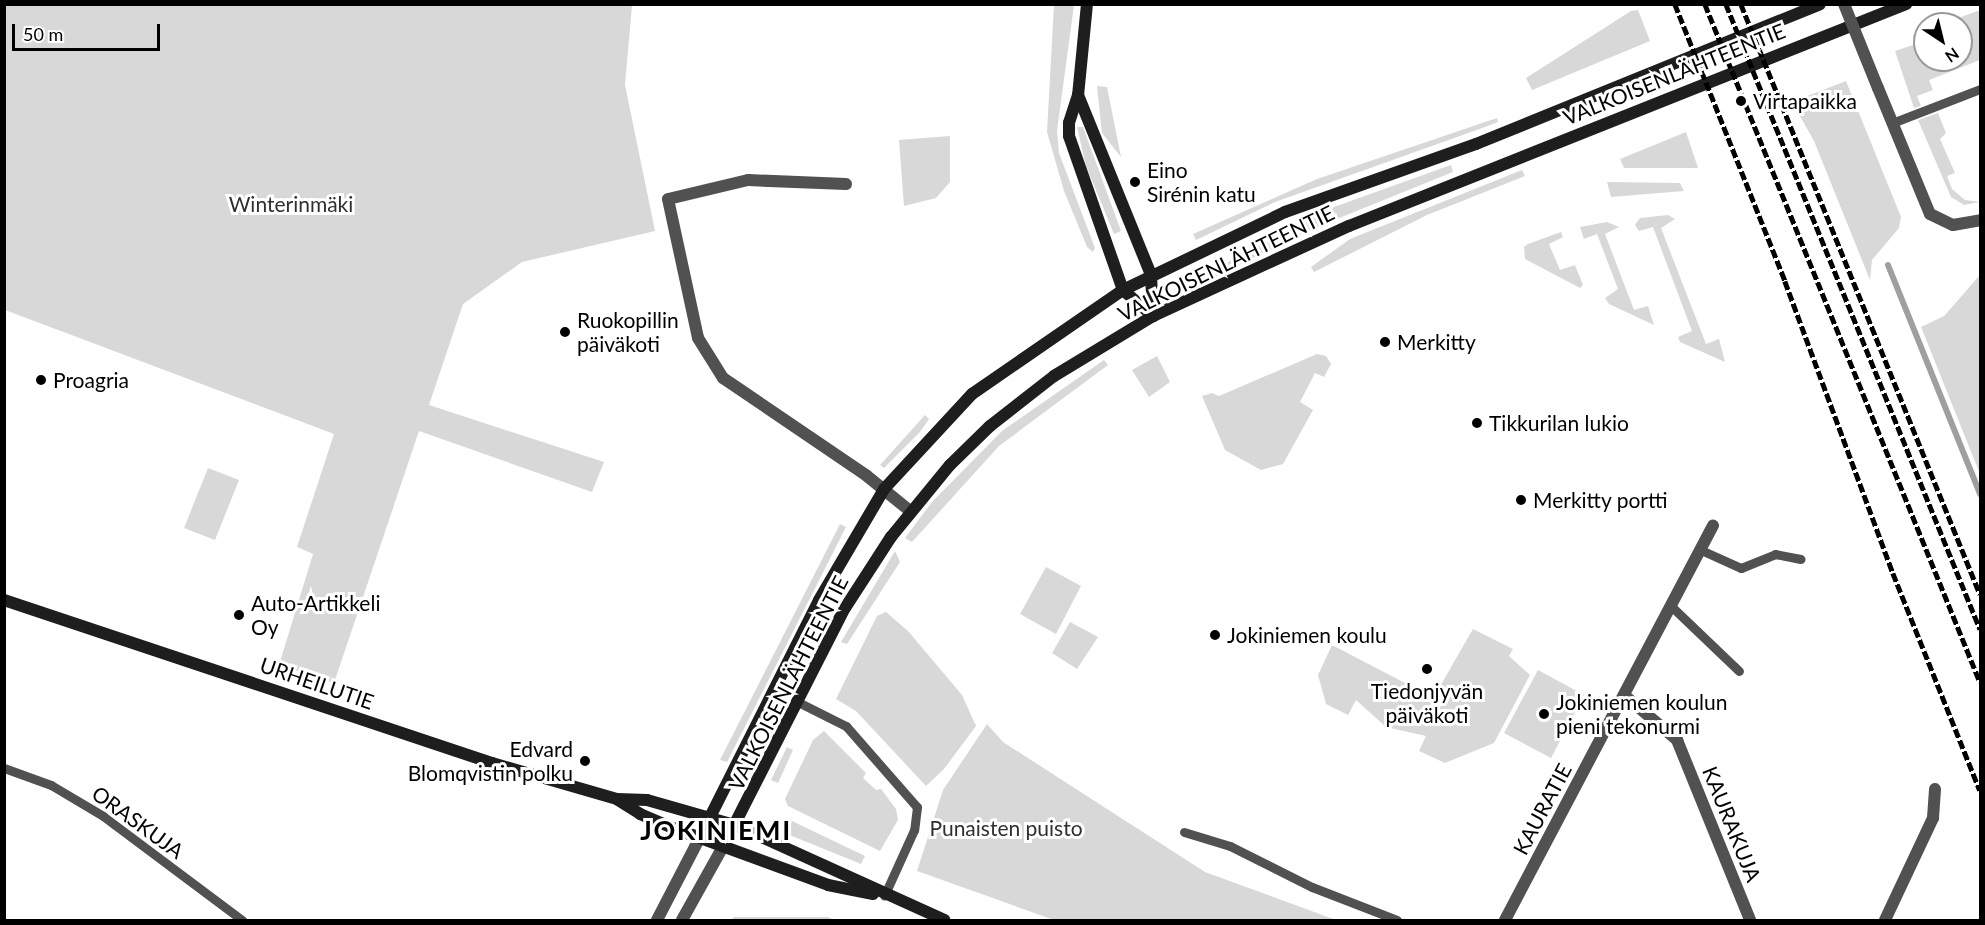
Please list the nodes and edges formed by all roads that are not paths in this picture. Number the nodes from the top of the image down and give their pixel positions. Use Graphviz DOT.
graph roads {
  1 [pos="1087,4"];
  2 [pos="1820,4"];
  3 [pos="1844,4"];
  4 [pos="1906,4"];
  5 [pos="1980,89"];
  6 [pos="1078,95"];
  7 [pos="1892,123"];
  8 [pos="846,184"];
  9 [pos="1980,220"];
  10 [pos="1151,275"];
  11 [pos="1123,290"];
  12 [pos="1153,316"];
  13 [pos="884,489"];
  14 [pos="910,511"];
  15 [pos="1713,525"];
  16 [pos="1701,550"];
  17 [pos="1801,559"];
  18 [pos="4,600"];
  19 [pos="1671,606"];
  20 [pos="1739,671"];
  21 [pos="1624,694"];
  22 [pos="798,702"];
  23 [pos="4,768"];
  24 [pos="1935,789"];
  25 [pos="617,799"];
  26 [pos="709,816"];
  27 [pos="735,825"];
  28 [pos="1184,832"];
  29 [pos="700,837"];
  30 [pos="724,845"];
  31 [pos="884,896"];
  32 [pos="242,921"];
  33 [pos="657,921"];
  34 [pos="682,921"];
  35 [pos="944,921"];
  36 [pos="1397,921"];
  37 [pos="1505,921"];
  38 [pos="1750,921"];
  39 [pos="1886,921"];
  1 -- 6 [label="main road"];
  2 -- 10 [label="main road, VALKOISENLÄHTEENTIE"];
  3 -- 7 [label="street, bridge"];
  4 -- 12 [label="main road, VALKOISENLÄHTEENTIE"];
  5 -- 7 [label="lane"];
  6 -- 10 [label="main road"];
  6 -- 11 [label="main road"];
  7 -- 9 [label="street"];
  8 -- 13 [label="street"];
  10 -- 11 [label="main road, VALKOISENLÄHTEENTIE"];
  10 -- 12 [label="main road"];
  11 -- 12 [label="main road"];
  11 -- 13 [label="main road, VALKOISENLÄHTEENTIE"];
  12 -- 14 [label="main road, VALKOISENLÄHTEENTIE"];
  13 -- 14 [label="street"];
  13 -- 26 [label="main road, VALKOISENLÄHTEENTIE"];
  14 -- 22 [label="main road, VALKOISENLÄHTEENTIE"];
  15 -- 16 [label="street, KAURATIE"];
  16 -- 17 [label="lane"];
  16 -- 19 [label="street, KAURATIE"];
  18 -- 25 [label="main road, URHEILUTIE"];
  19 -- 20 [label="lane"];
  19 -- 21 [label="street, KAURATIE"];
  21 -- 37 [label="street, KAURATIE"];
  21 -- 38 [label="street, KAURAKUJA"];
  22 -- 27 [label="main road, VALKOISENLÄHTEENTIE"];
  22 -- 31 [label="lane"];
  23 -- 32 [label="lane, ORASKUJA"];
  24 -- 39 [label="street"];
  25 -- 26 [label="main road, URHEILUTIE"];
  25 -- 29 [label="main road, URHEILUTIE"];
  26 -- 27 [label="main road, URHEILUTIE"];
  26 -- 29 [label="main road, VALKOISENLÄHTEENTIE"];
  27 -- 30 [label="main road, VALKOISENLÄHTEENTIE"];
  27 -- 31 [label="main road, URHEILUTIE"];
  28 -- 36 [label="lane"];
  29 -- 30 [label="main road, URHEILUTIE"];
  29 -- 33 [label="street, VALKOISENLÄHTEENTIE"];
  30 -- 31 [label="main road, URHEILUTIE"];
  30 -- 34 [label="street, VALKOISENLÄHTEENTIE"];
  31 -- 35 [label="main road, URHEILUTIE"];
}
